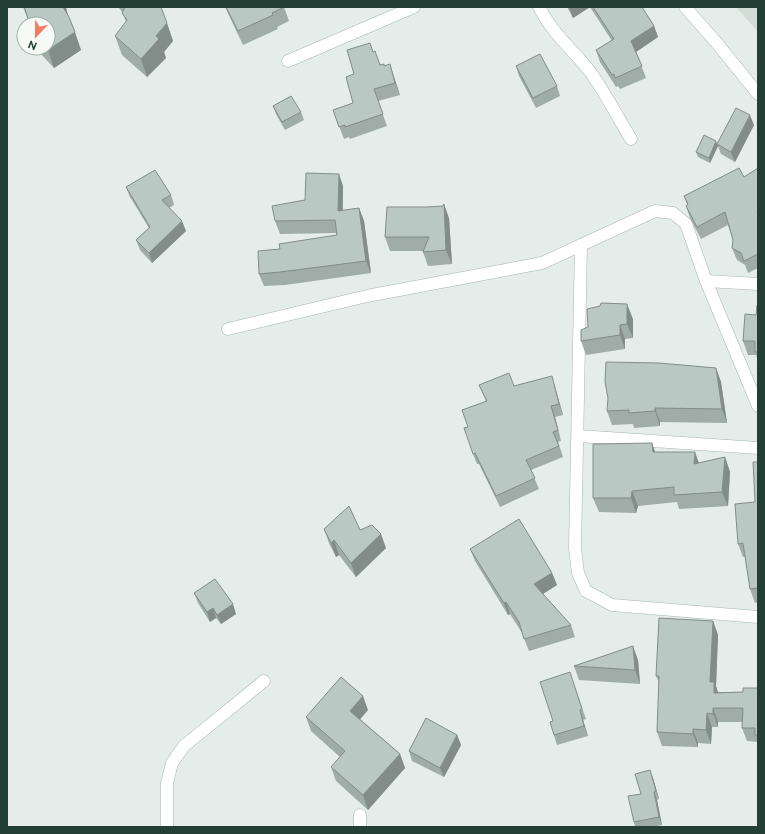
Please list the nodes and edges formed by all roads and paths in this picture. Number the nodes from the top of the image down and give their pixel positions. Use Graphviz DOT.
graph roads {
  1 [pos="414,7"];
  2 [pos="540,7"];
  3 [pos="685,7"];
  4 [pos="288,61"];
  5 [pos="758,94"];
  6 [pos="631,139"];
  7 [pos="581,245"];
  8 [pos="706,280"];
  9 [pos="758,284"];
  10 [pos="228,329"];
  11 [pos="758,406"];
  12 [pos="578,436"];
  13 [pos="758,448"];
  14 [pos="758,617"];
  15 [pos="264,681"];
  16 [pos="166,827"];
  1 -- 4 [label="street"];
  2 -- 6 [label="street"];
  3 -- 5 [label="street"];
  7 -- 8 [label="street"];
  7 -- 10 [label="street"];
  7 -- 12 [label="street"];
  8 -- 9 [label="street"];
  8 -- 11 [label="street"];
  12 -- 13 [label="street"];
  12 -- 14 [label="street"];
  15 -- 16 [label="street"];
}
